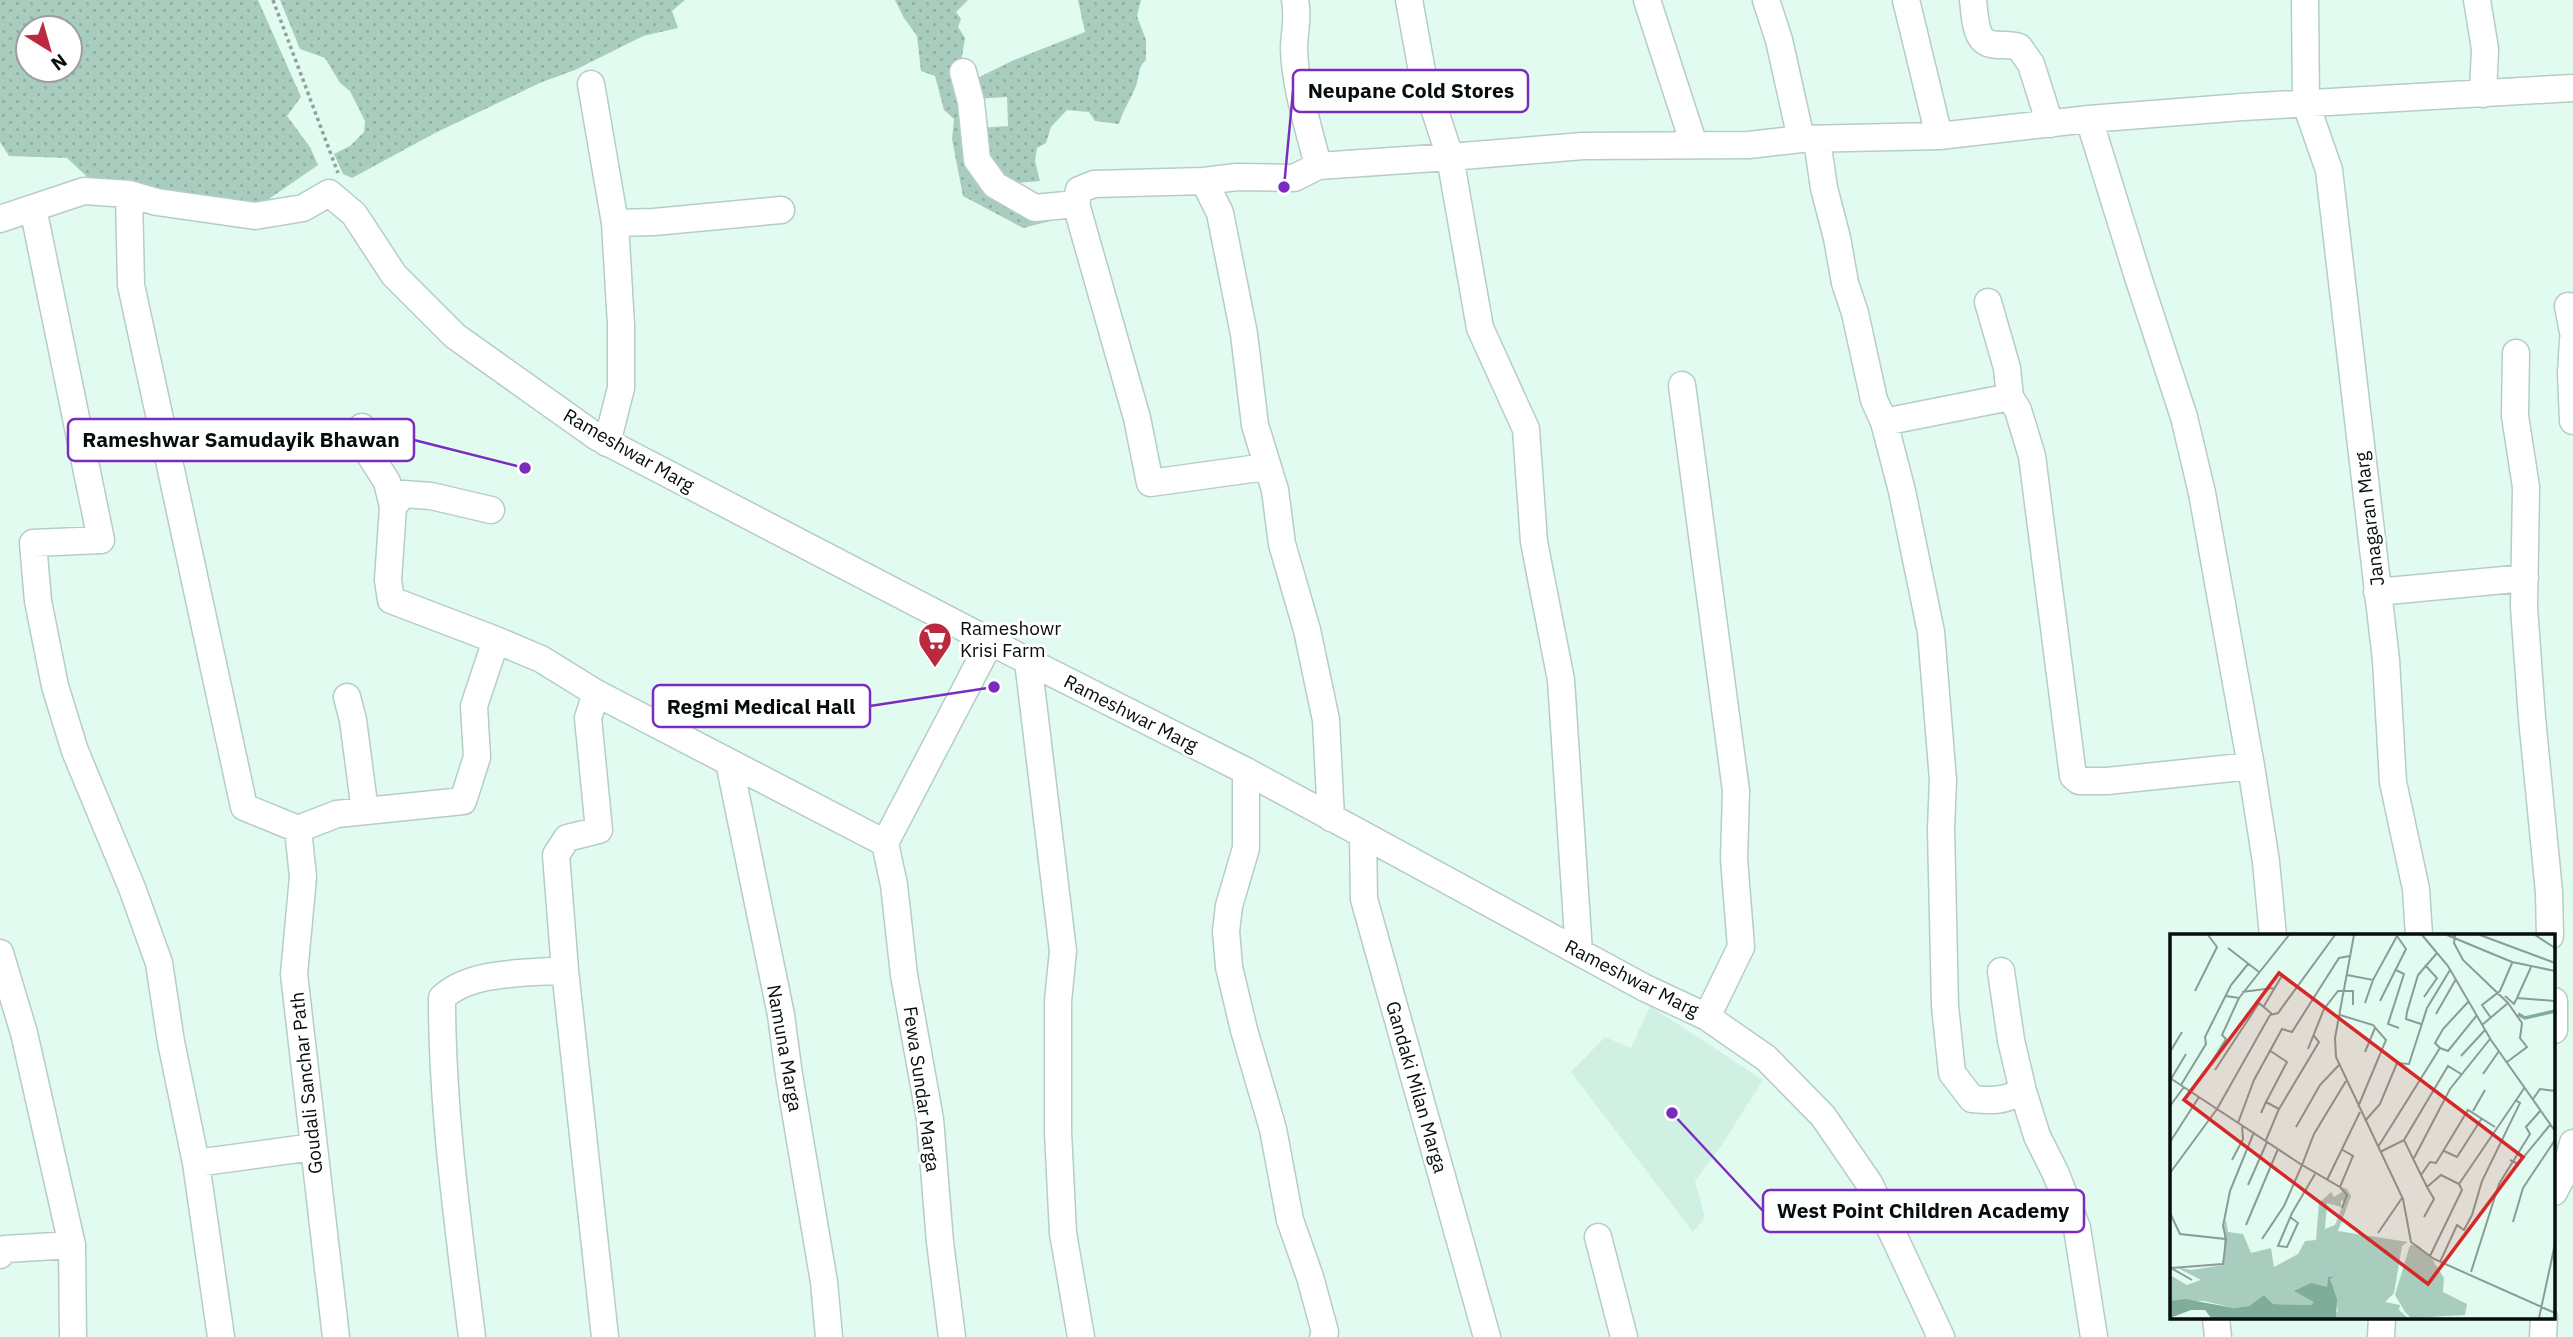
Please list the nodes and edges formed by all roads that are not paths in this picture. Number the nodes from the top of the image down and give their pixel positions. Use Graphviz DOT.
graph roads {
  1 [pos="1295,0"];
  2 [pos="1409,0"];
  3 [pos="1647,0"];
  4 [pos="1766,0"];
  5 [pos="1906,0"];
  6 [pos="1973,0"];
  7 [pos="2305,0"];
  8 [pos="2477,0"];
  9 [pos="963,72"];
  10 [pos="591,84"];
  11 [pos="2573,88"];
  12 [pos="2483,94"];
  13 [pos="2306,104"];
  14 [pos="2089,119"];
  15 [pos="2050,124"];
  16 [pos="1939,136"];
  17 [pos="1809,140"];
  18 [pos="1694,145"];
  19 [pos="1450,157"];
  20 [pos="1318,166"];
  21 [pos="1204,181"];
  22 [pos="129,194"];
  23 [pos="1076,204"];
  24 [pos="33,208"];
  25 [pos="781,210"];
  26 [pos="0,219"];
  27 [pos="615,223"];
  28 [pos="1988,302"];
  29 [pos="2568,306"];
  30 [pos="2573,332"];
  31 [pos="2573,340"];
  32 [pos="2516,353"];
  33 [pos="1682,385"];
  34 [pos="2010,397"];
  35 [pos="2573,421"];
  36 [pos="1884,422"];
  37 [pos="362,428"];
  38 [pos="607,443"];
  39 [pos="1266,467"];
  40 [pos="393,507"];
  41 [pos="491,510"];
  42 [pos="2525,578"];
  43 [pos="2377,592"];
  44 [pos="495,640"];
  45 [pos="990,642"];
  46 [pos="1028,661"];
  47 [pos="596,693"];
  48 [pos="347,697"];
  49 [pos="729,762"];
  50 [pos="2251,766"];
  51 [pos="1246,771"];
  52 [pos="365,811"];
  53 [pos="1331,818"];
  54 [pos="298,829"];
  55 [pos="1363,835"];
  56 [pos="885,843"];
  57 [pos="2273,934"];
  58 [pos="2419,934"];
  59 [pos="2550,934"];
  60 [pos="1579,952"];
  61 [pos="0,953"];
  62 [pos="565,970"];
  63 [pos="2001,971"];
  64 [pos="1707,1017"];
  65 [pos="2023,1091"];
  66 [pos="2573,1143"];
  67 [pos="313,1147"];
  68 [pos="196,1163"];
  69 [pos="2556,1188"];
  70 [pos="1598,1237"];
  71 [pos="72,1245"];
  72 [pos="0,1255"];
  73 [pos="73,1337"];
  74 [pos="220,1337"];
  75 [pos="336,1337"];
  76 [pos="472,1337"];
  77 [pos="605,1337"];
  78 [pos="830,1337"];
  79 [pos="952,1337"];
  80 [pos="1081,1337"];
  81 [pos="1323,1337"];
  82 [pos="1488,1337"];
  83 [pos="1624,1337"];
  84 [pos="1941,1337"];
  85 [pos="2094,1337"];
  1 -- 20 [label="street"];
  2 -- 19 [label="street"];
  3 -- 18 [label="street"];
  4 -- 17 [label="street"];
  5 -- 16 [label="street"];
  6 -- 15 [label="street"];
  7 -- 13 [label="street, Janagaran Marg"];
  8 -- 12 [label="street"];
  9 -- 23 [label="street"];
  10 -- 27 [label="street"];
  11 -- 12 [label="street"];
  12 -- 13 [label="street"];
  13 -- 14 [label="street"];
  13 -- 43 [label="street, Janagaran Marg"];
  14 -- 15 [label="street"];
  14 -- 50 [label="street"];
  15 -- 16 [label="street"];
  16 -- 17 [label="street"];
  17 -- 18 [label="street"];
  17 -- 36 [label="street"];
  18 -- 19 [label="street"];
  19 -- 20 [label="street"];
  19 -- 60 [label="street"];
  20 -- 21 [label="street"];
  21 -- 23 [label="street"];
  21 -- 39 [label="street"];
  22 -- 24 [label="street, Rameshwar Marg"];
  22 -- 38 [label="street, Rameshwar Marg"];
  22 -- 54 [label="street"];
  23 -- 39 [label="street"];
  24 -- 26 [label="street, Rameshwar Marg"];
  24 -- 68 [label="street"];
  25 -- 27 [label="street"];
  27 -- 38 [label="street"];
  28 -- 34 [label="street"];
  29 -- 30 [label="street"];
  31 -- 35 [label="street"];
  32 -- 42 [label="street"];
  33 -- 64 [label="street"];
  34 -- 36 [label="street"];
  34 -- 50 [label="street"];
  36 -- 65 [label="street"];
  37 -- 40 [label="street"];
  38 -- 45 [label="street, Rameshwar Marg"];
  39 -- 53 [label="street"];
  40 -- 41 [label="street"];
  40 -- 44 [label="street"];
  42 -- 43 [label="street"];
  42 -- 59 [label="street"];
  43 -- 58 [label="street, Janagaran Marg"];
  44 -- 47 [label="street"];
  44 -- 52 [label="street"];
  45 -- 46 [label="street, Rameshwar Marg"];
  45 -- 56 [label="street"];
  46 -- 51 [label="street, Rameshwar Marg"];
  46 -- 80 [label="street"];
  47 -- 49 [label="street"];
  47 -- 62 [label="street"];
  48 -- 52 [label="street"];
  49 -- 56 [label="street"];
  49 -- 78 [label="street, Namuna Marga"];
  50 -- 57 [label="street"];
  51 -- 53 [label="street, Rameshwar Marg"];
  51 -- 81 [label="street"];
  52 -- 54 [label="street"];
  53 -- 55 [label="street, Rameshwar Marg"];
  54 -- 67 [label="street, Goudali Sanchar Path"];
  55 -- 60 [label="street, Rameshwar Marg"];
  55 -- 82 [label="street, Gandaki Milan Marga"];
  56 -- 79 [label="street, Fewa Sundar Marga"];
  60 -- 64 [label="street, Rameshwar Marg"];
  61 -- 71 [label="street"];
  62 -- 76 [label="street"];
  62 -- 77 [label="street"];
  63 -- 65 [label="street"];
  64 -- 84 [label="street, Rameshwar Marg"];
  65 -- 85 [label="street"];
  66 -- 69 [label="street"];
  67 -- 68 [label="street"];
  67 -- 75 [label="street, Goudali Sanchar Path"];
  68 -- 74 [label="street"];
  70 -- 83 [label="street"];
  71 -- 72 [label="street"];
  71 -- 73 [label="street"];
}
